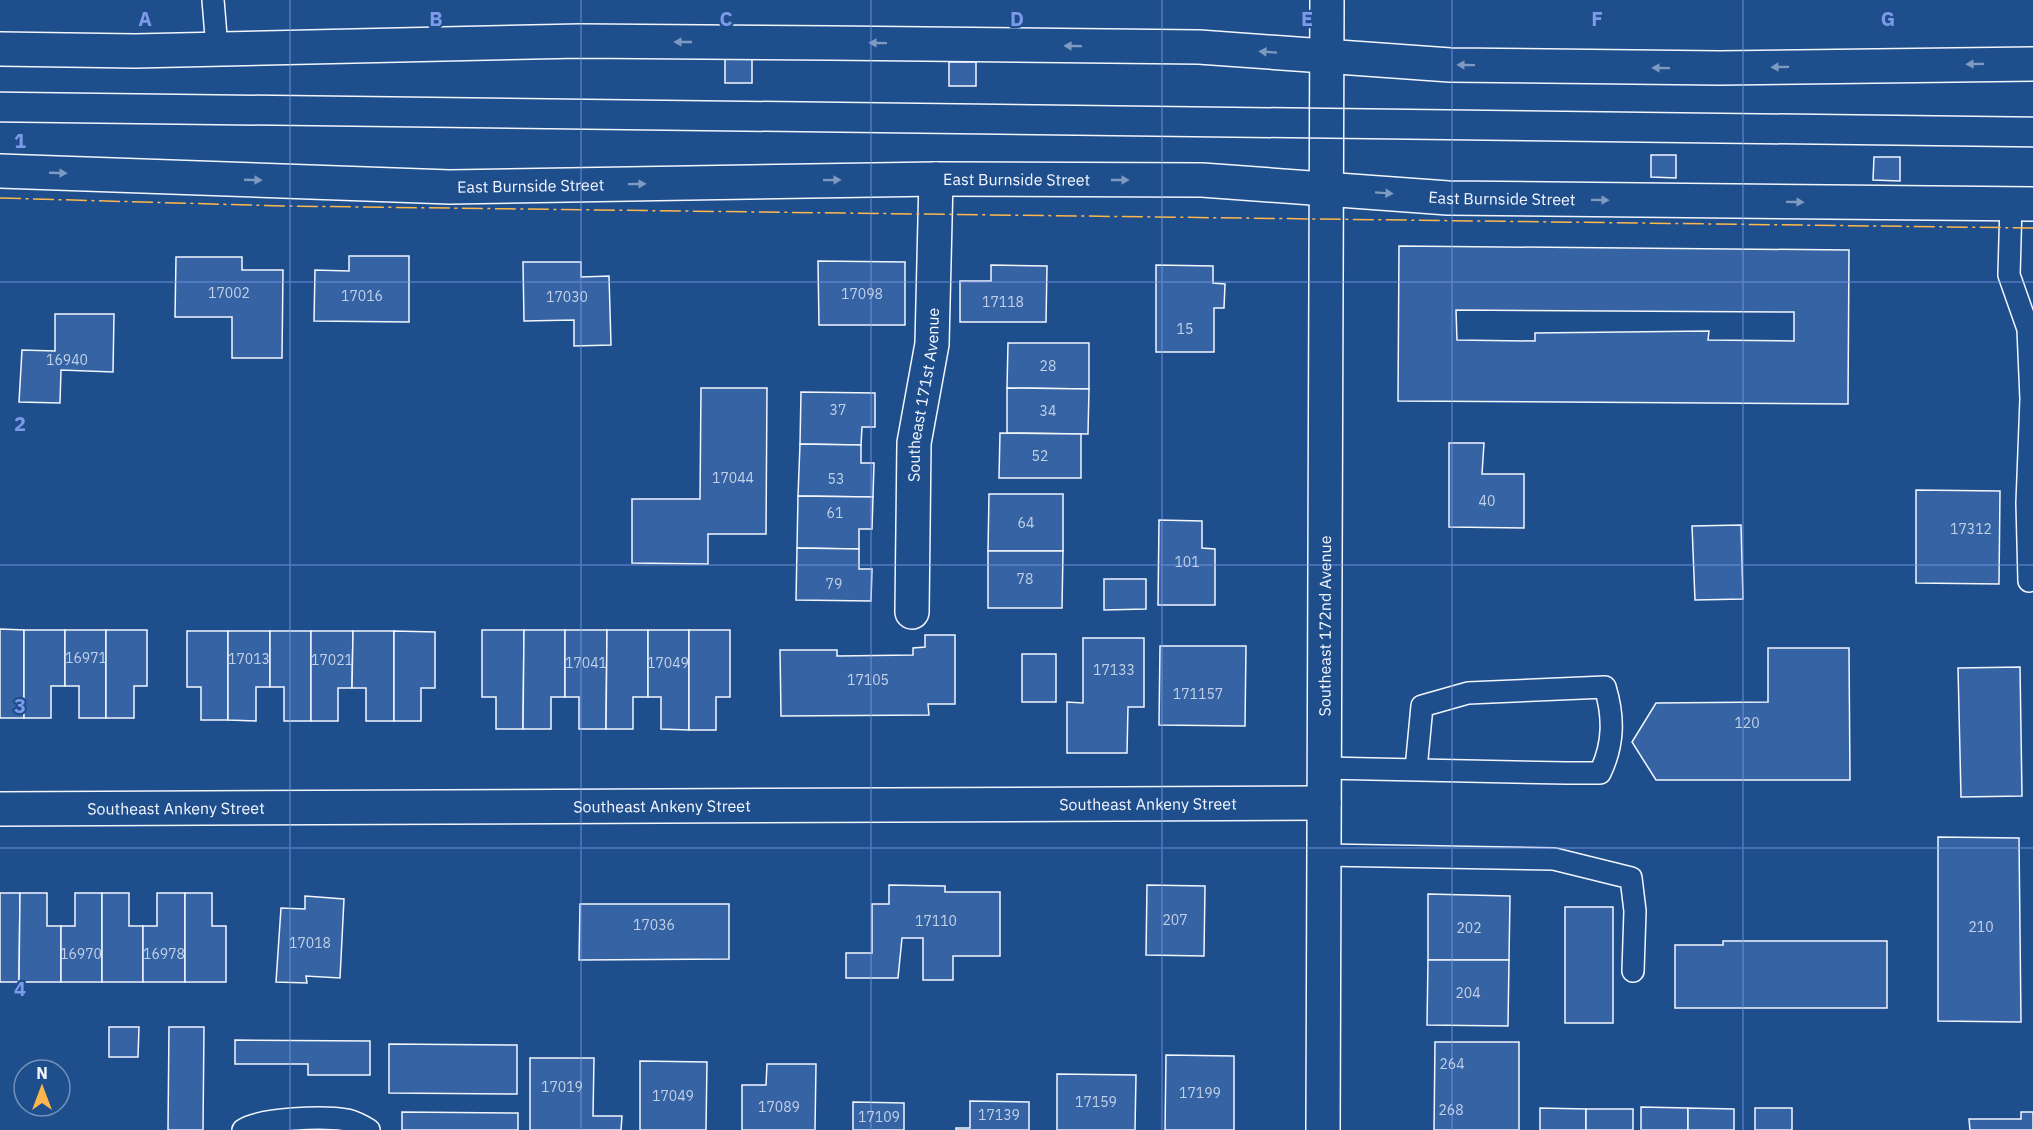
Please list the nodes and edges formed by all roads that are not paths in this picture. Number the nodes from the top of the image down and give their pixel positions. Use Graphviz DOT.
graph roads {
  1 [pos="213,0"];
  2 [pos="1327,0"];
  3 [pos="217,48"];
  4 [pos="0,49"];
  5 [pos="1326,56"];
  6 [pos="2033,64"];
  7 [pos="0,171"];
  8 [pos="936,179"];
  9 [pos="1326,189"];
  10 [pos="2022,204"];
  11 [pos="2029,581"];
  12 [pos="912,612"];
  13 [pos="1324,768"];
  14 [pos="1416,770"];
  15 [pos="1324,803"];
  16 [pos="0,809"];
  17 [pos="1324,855"];
  18 [pos="1633,970"];
  19 [pos="243,1130"];
  20 [pos="369,1130"];
  21 [pos="1323,1130"];
  1 -- 3 [label="lane"];
  2 -- 5 [label="street, Southeast 172nd Avenue"];
  3 -- 4 [label="street"];
  5 -- 3 [label="street, one-way"];
  6 -- 5 [label="street, one-way"];
  5 -- 9 [label="street, Southeast 172nd Avenue"];
  7 -- 8 [label="street, East Burnside Street, one-way"];
  8 -- 9 [label="street, East Burnside Street, one-way"];
  8 -- 12 [label="street, Southeast 171st Avenue"];
  9 -- 10 [label="street, East Burnside Street, one-way"];
  9 -- 13 [label="street, Southeast 172nd Avenue"];
  10 -- 11 [label="lane"];
  13 -- 14 [label="lane"];
  13 -- 15 [label="street, Southeast 172nd Avenue"];
  14 -- 14 [label="lane"];
  15 -- 16 [label="street, Southeast Ankeny Street"];
  15 -- 17 [label="street, Southeast 172nd Avenue"];
  17 -- 18 [label="lane"];
  17 -- 21 [label="street, Southeast 172nd Avenue"];
  19 -- 20 [label="lane"];
}
